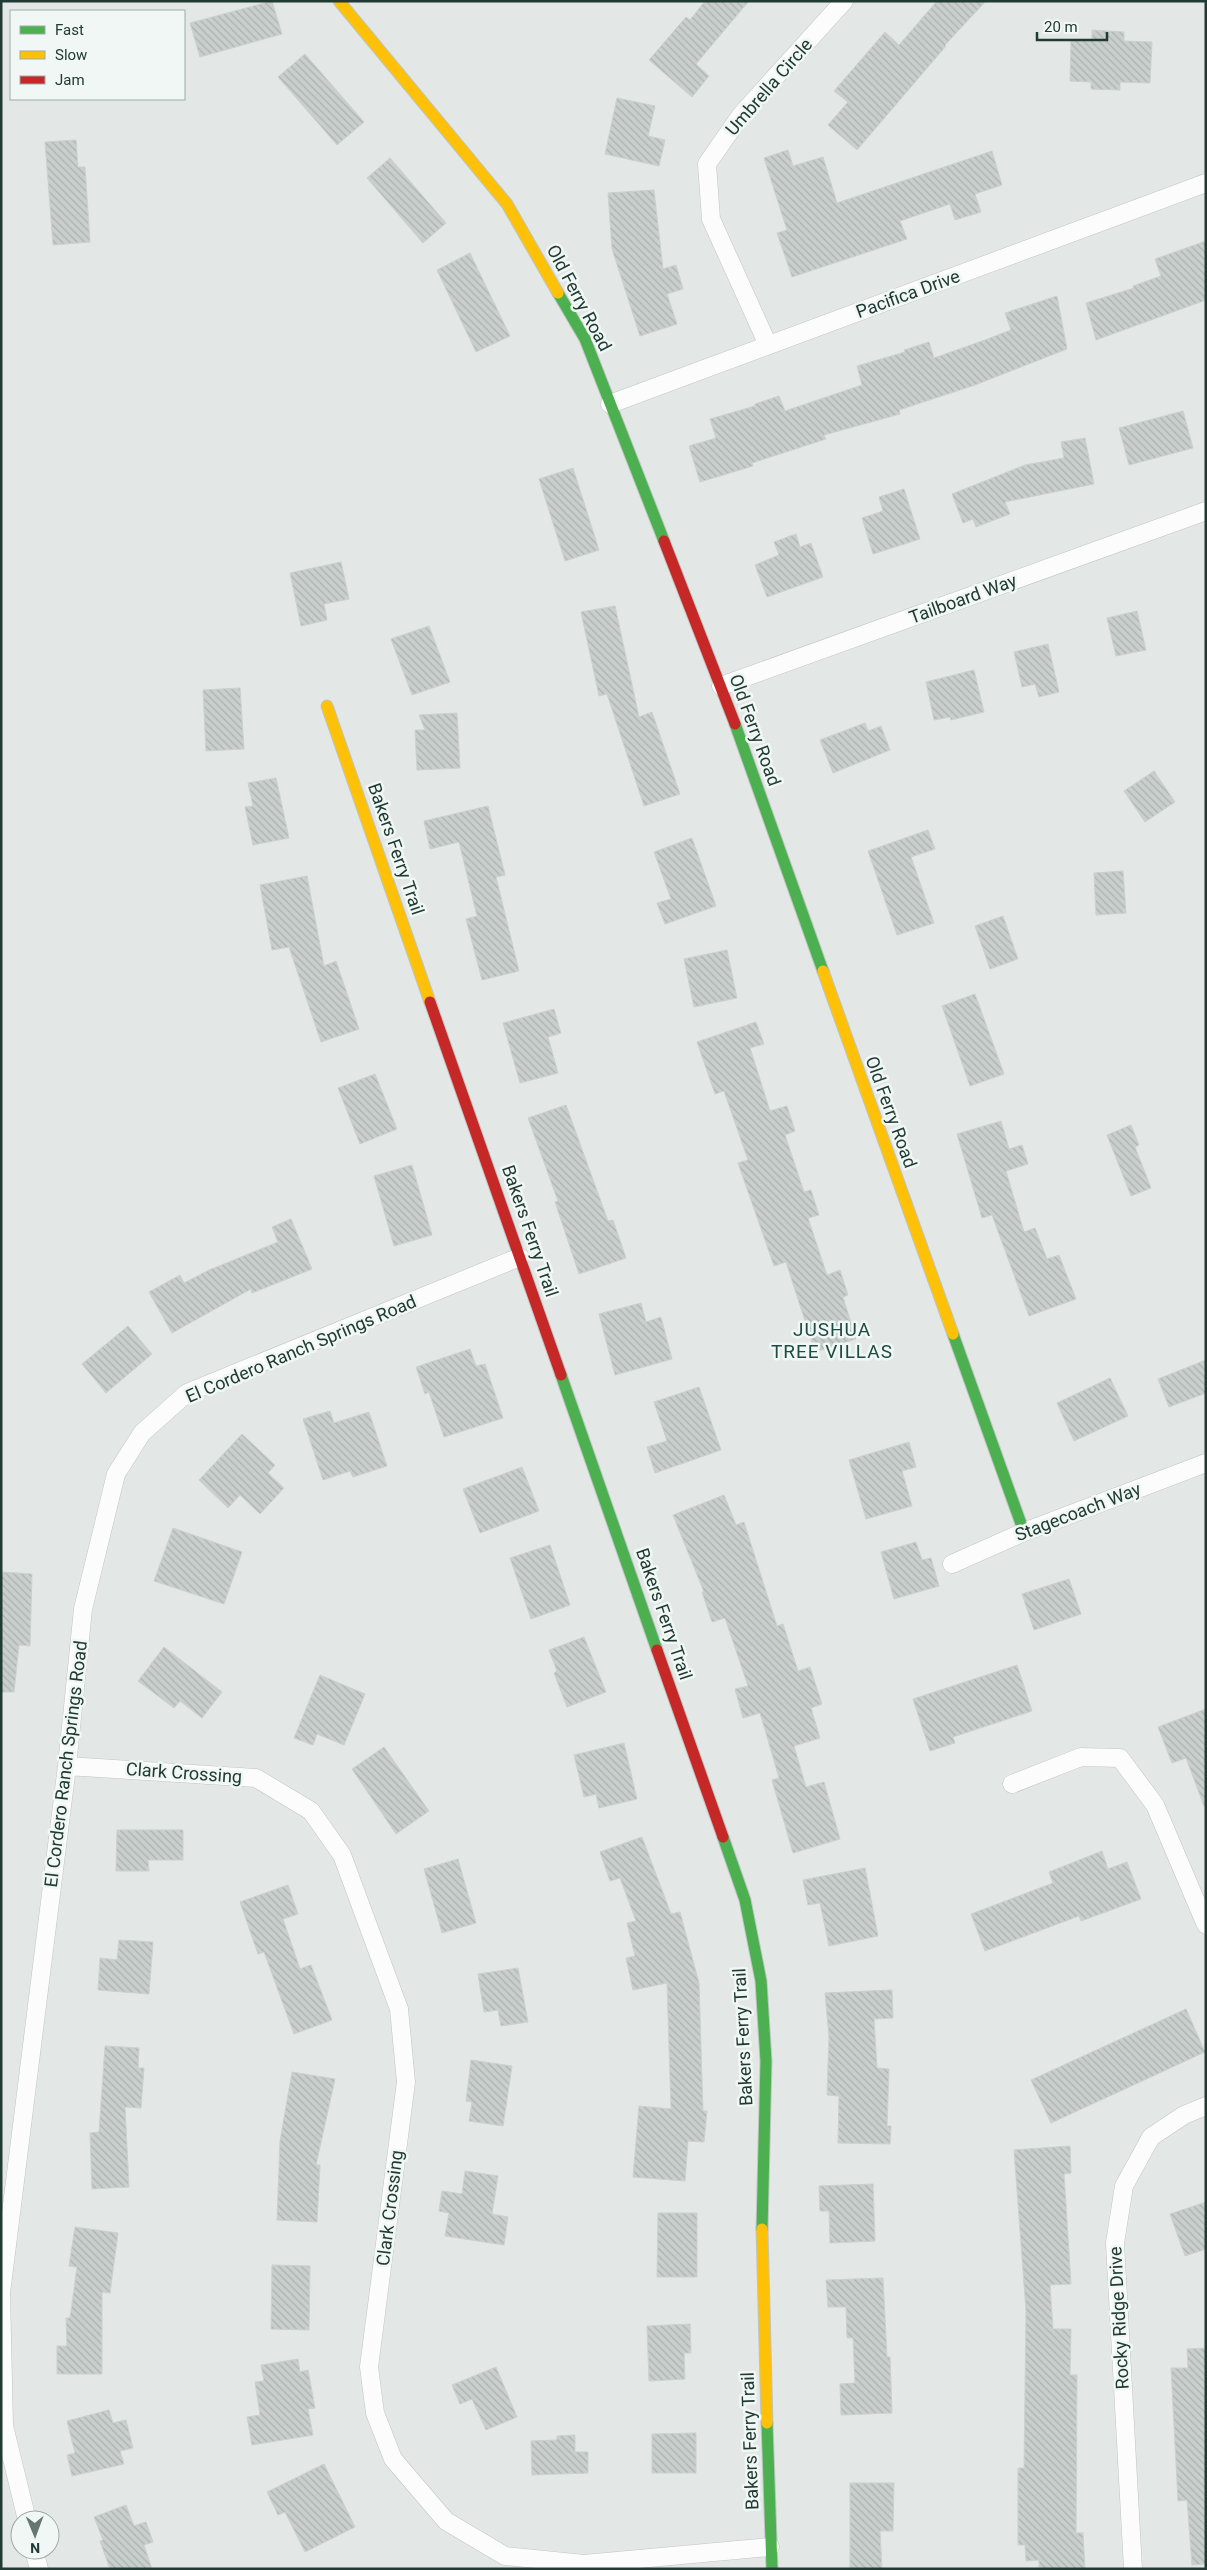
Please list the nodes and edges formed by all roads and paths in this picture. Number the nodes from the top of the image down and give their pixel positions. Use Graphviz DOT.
graph roads {
  1 [pos="339,1"];
  2 [pos="844,1"];
  3 [pos="1206,183"];
  4 [pos="768,345"];
  5 [pos="610,404"];
  6 [pos="1206,511"];
  7 [pos="721,686"];
  8 [pos="327,706"];
  9 [pos="520,1257"];
  10 [pos="1206,1463"];
  11 [pos="1024,1532"];
  12 [pos="952,1564"];
  13 [pos="67,1766"];
  14 [pos="1012,1784"];
  15 [pos="1206,1925"];
  16 [pos="1206,2106"];
  17 [pos="25,2510"];
  18 [pos="770,2547"];
  19 [pos="772,2569"];
  20 [pos="1133,2569"];
  1 -- 5 [label="street, Old Ferry Road"];
  2 -- 4 [label="street, Umbrella Circle"];
  3 -- 4 [label="street, Pacifica Drive"];
  4 -- 5 [label="street, Pacifica Drive"];
  5 -- 7 [label="street, Old Ferry Road"];
  6 -- 7 [label="street, Tailboard Way"];
  7 -- 11 [label="street, Old Ferry Road"];
  8 -- 9 [label="street, Bakers Ferry Trail"];
  9 -- 13 [label="street, El Cordero Ranch Springs Road"];
  9 -- 18 [label="street, Bakers Ferry Trail"];
  10 -- 11 [label="street, Stagecoach Way"];
  11 -- 12 [label="street, Stagecoach Way"];
  13 -- 17 [label="street, El Cordero Ranch Springs Road"];
  13 -- 18 [label="street, Clark Crossing"];
  14 -- 15 [label="street"];
  16 -- 20 [label="street, Rocky Ridge Drive"];
  18 -- 19 [label="street, Bakers Ferry Trail"];
}
